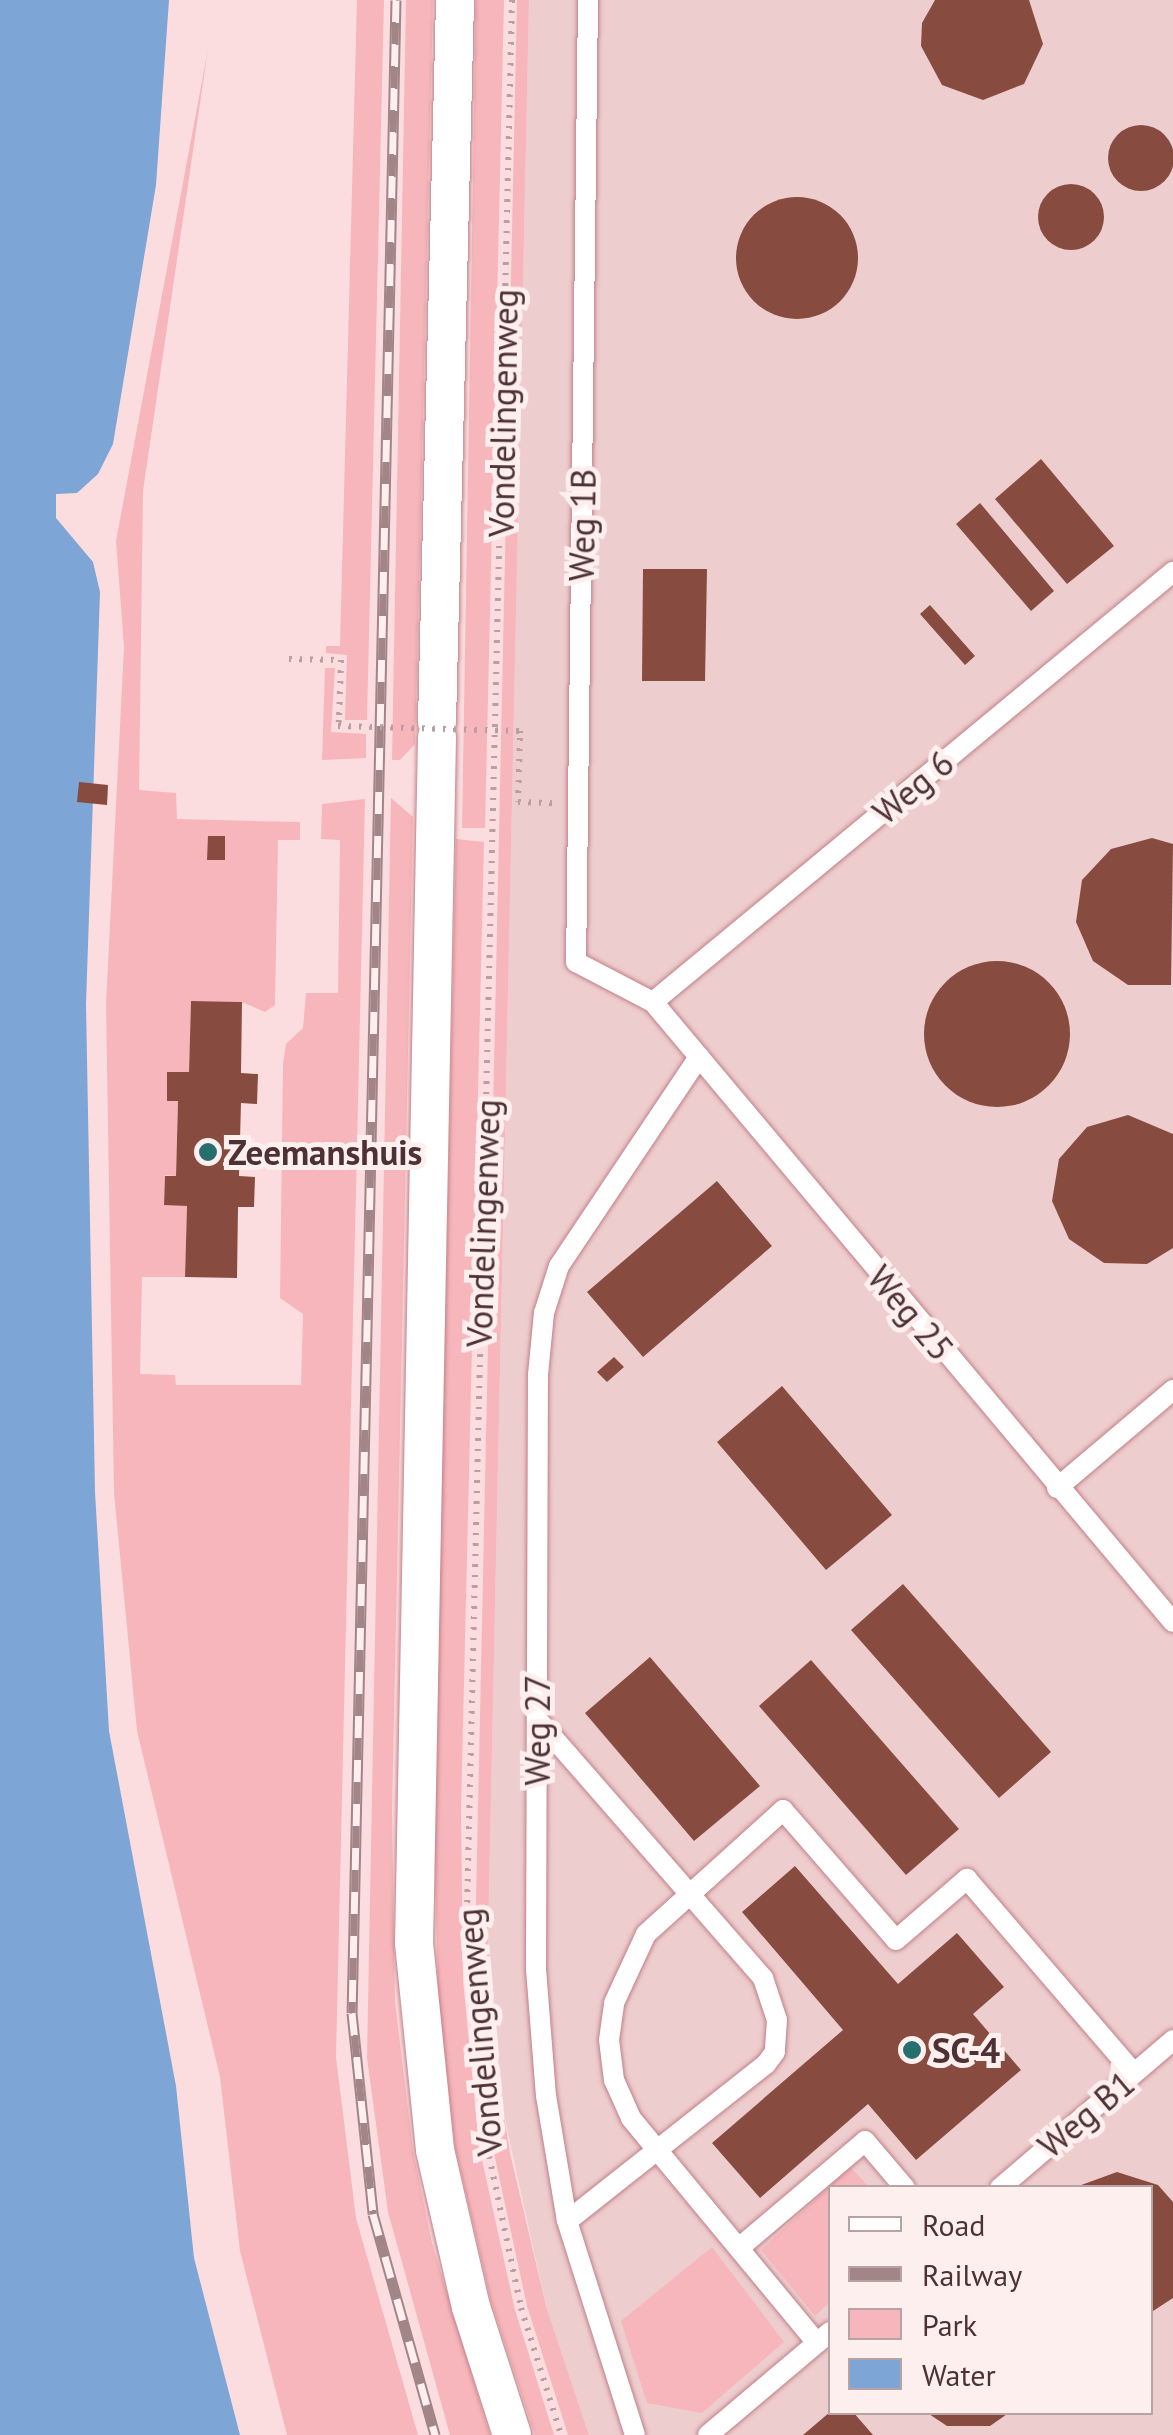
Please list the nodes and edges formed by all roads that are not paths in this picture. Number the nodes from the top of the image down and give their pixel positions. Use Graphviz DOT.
graph roads {
  1 [pos="454,0"];
  2 [pos="588,0"];
  3 [pos="1173,572"];
  4 [pos="652,1002"];
  5 [pos="699,1057"];
  6 [pos="1173,1390"];
  7 [pos="1057,1488"];
  8 [pos="1173,1622"];
  9 [pos="537,1719"];
  10 [pos="688,1892"];
  11 [pos="1173,2040"];
  12 [pos="1134,2073"];
  13 [pos="656,2148"];
  14 [pos="902,2185"];
  15 [pos="1003,2185"];
  16 [pos="566,2221"];
  17 [pos="740,2248"];
  18 [pos="824,2337"];
  19 [pos="512,2435"];
  20 [pos="635,2435"];
  21 [pos="708,2435"];
  1 -- 19 [label="street, Vondelingenweg"];
  2 -- 4 [label="lane, Weg 1B"];
  3 -- 4 [label="lane, Weg 6"];
  4 -- 5 [label="lane, Weg 25"];
  5 -- 7 [label="lane, Weg 25"];
  5 -- 9 [label="lane, Weg 27"];
  6 -- 7 [label="lane"];
  7 -- 8 [label="lane, Weg 25"];
  9 -- 10 [label="lane"];
  9 -- 16 [label="lane, Weg 27"];
  10 -- 12 [label="lane"];
  10 -- 13 [label="lane"];
  10 -- 13 [label="lane"];
  11 -- 12 [label="lane, Weg B1"];
  12 -- 15 [label="lane, Weg B1"];
  13 -- 16 [label="lane"];
  13 -- 17 [label="lane"];
  14 -- 17 [label="lane"];
  16 -- 20 [label="lane, Weg 27"];
  17 -- 18 [label="lane"];
  18 -- 21 [label="lane"];
}
